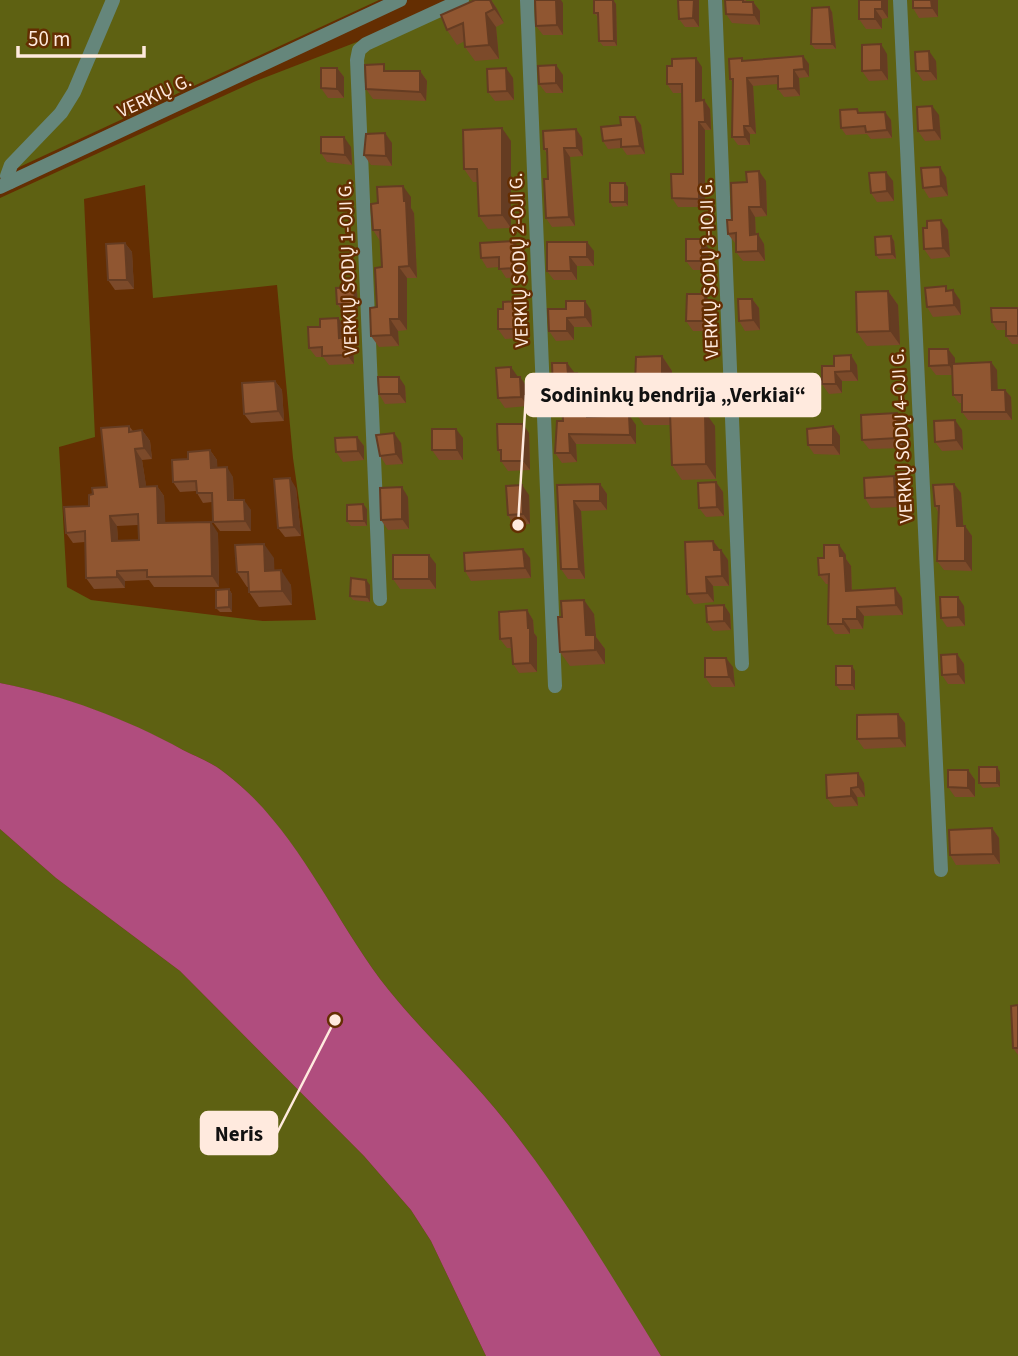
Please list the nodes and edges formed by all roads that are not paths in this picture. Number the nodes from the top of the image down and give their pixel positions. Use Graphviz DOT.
graph roads {
  1 [pos="113,0"];
  2 [pos="400,0"];
  3 [pos="462,0"];
  4 [pos="527,0"];
  5 [pos="715,0"];
  6 [pos="900,0"];
  7 [pos="5,185"];
  8 [pos="380,599"];
  9 [pos="742,664"];
  10 [pos="555,686"];
  11 [pos="941,870"];
  1 -- 7 [label="street"];
  2 -- 7 [label="street, VERKIŲ G."];
  3 -- 8 [label="street, VERKIŲ SODŲ 1-OJI G."];
  4 -- 10 [label="street, VERKIŲ SODŲ 2-OJI G."];
  5 -- 9 [label="street, VERKIŲ SODŲ 3-IOJI G."];
  6 -- 11 [label="street, VERKIŲ SODŲ 4-OJI G."];
}
